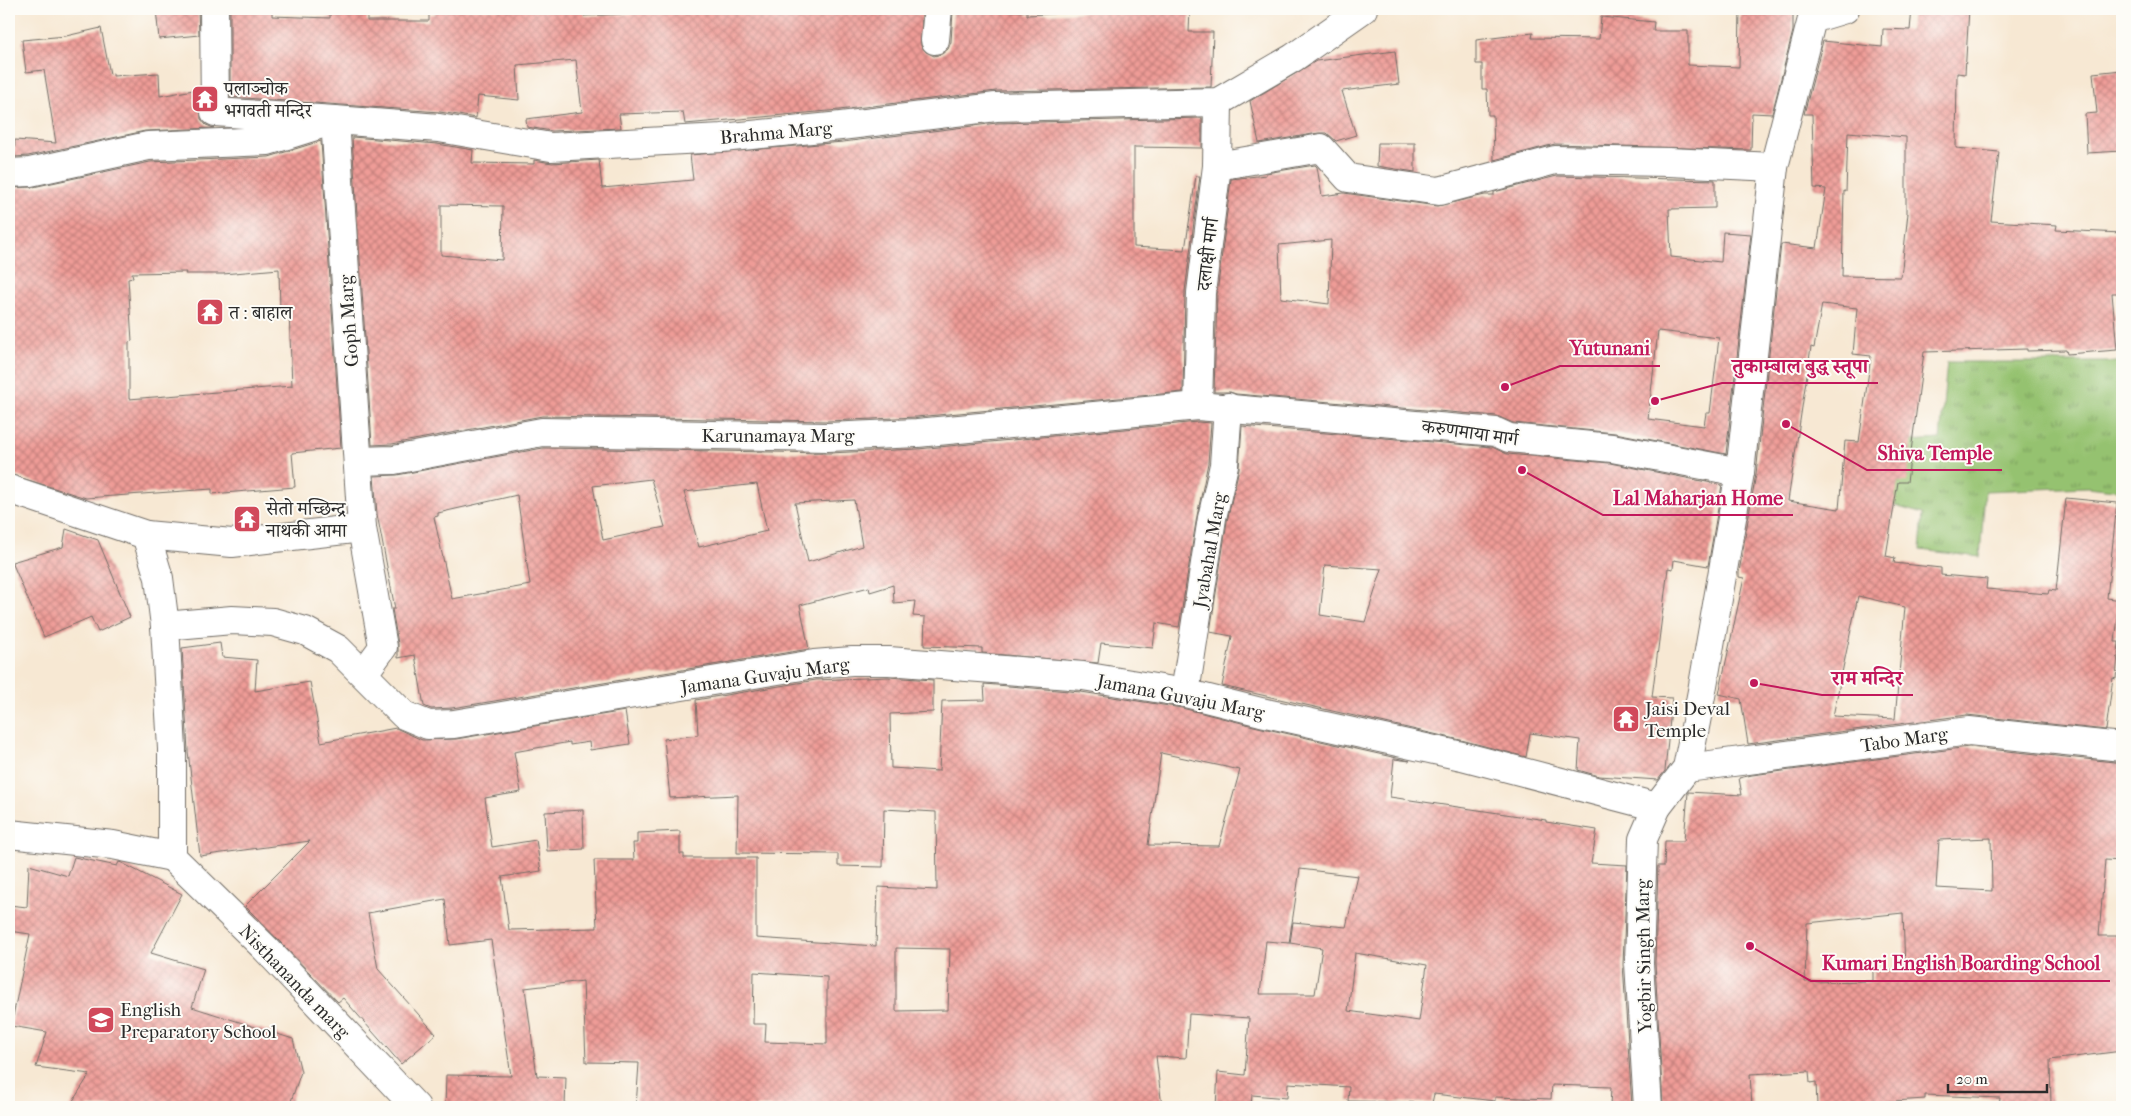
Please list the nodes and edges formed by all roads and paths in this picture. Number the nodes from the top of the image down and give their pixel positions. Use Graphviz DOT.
graph roads {
  1 [pos="214,9"];
  2 [pos="938,9"];
  3 [pos="1364,9"];
  4 [pos="1845,9"];
  5 [pos="935,40"];
  6 [pos="1218,102"];
  7 [pos="335,120"];
  8 [pos="1217,166"];
  9 [pos="1774,167"];
  10 [pos="9,173"];
  11 [pos="1198,406"];
  12 [pos="1228,407"];
  13 [pos="358,461"];
  14 [pos="1740,472"];
  15 [pos="9,489"];
  16 [pos="362,528"];
  17 [pos="146,535"];
  18 [pos="165,626"];
  19 [pos="364,673"];
  20 [pos="1185,693"];
  21 [pos="2122,747"];
  22 [pos="1687,768"];
  23 [pos="1656,807"];
  24 [pos="9,834"];
  25 [pos="172,857"];
  26 [pos="416,1107"];
  27 [pos="1648,1107"];
  1 -- 7 [label="street"];
  2 -- 5 [label="street"];
  3 -- 6 [label="street"];
  4 -- 9 [label="street"];
  6 -- 7 [label="street, Brahma Marg"];
  6 -- 8 [label="street, दलाक्षी मार्ग"];
  7 -- 10 [label="street"];
  7 -- 13 [label="street, Goph Marg"];
  8 -- 9 [label="street"];
  8 -- 11 [label="street, दलाक्षी मार्ग"];
  9 -- 14 [label="street"];
  11 -- 12 [label="street, करुणमाया मार्ग"];
  11 -- 13 [label="street, Karunamaya Marg"];
  12 -- 14 [label="street, करुणमाया मार्ग"];
  12 -- 20 [label="street, Jyabahal Marg"];
  13 -- 16 [label="street, Goph Marg"];
  14 -- 22 [label="street"];
  15 -- 17 [label="street"];
  16 -- 17 [label="street"];
  16 -- 19 [label="street, Goph Marg"];
  17 -- 18 [label="street"];
  18 -- 19 [label="street, Jamana Guvaju Marg"];
  18 -- 25 [label="street"];
  19 -- 20 [label="street, Jamana Guvaju Marg"];
  20 -- 23 [label="street, Jamana Guvaju Marg"];
  21 -- 22 [label="street, Tabo Marg"];
  22 -- 23 [label="street, Yogbir Singh Marg"];
  23 -- 27 [label="street, Yogbir Singh Marg"];
  24 -- 25 [label="street"];
  25 -- 26 [label="street, Nisthananda marg"];
}
